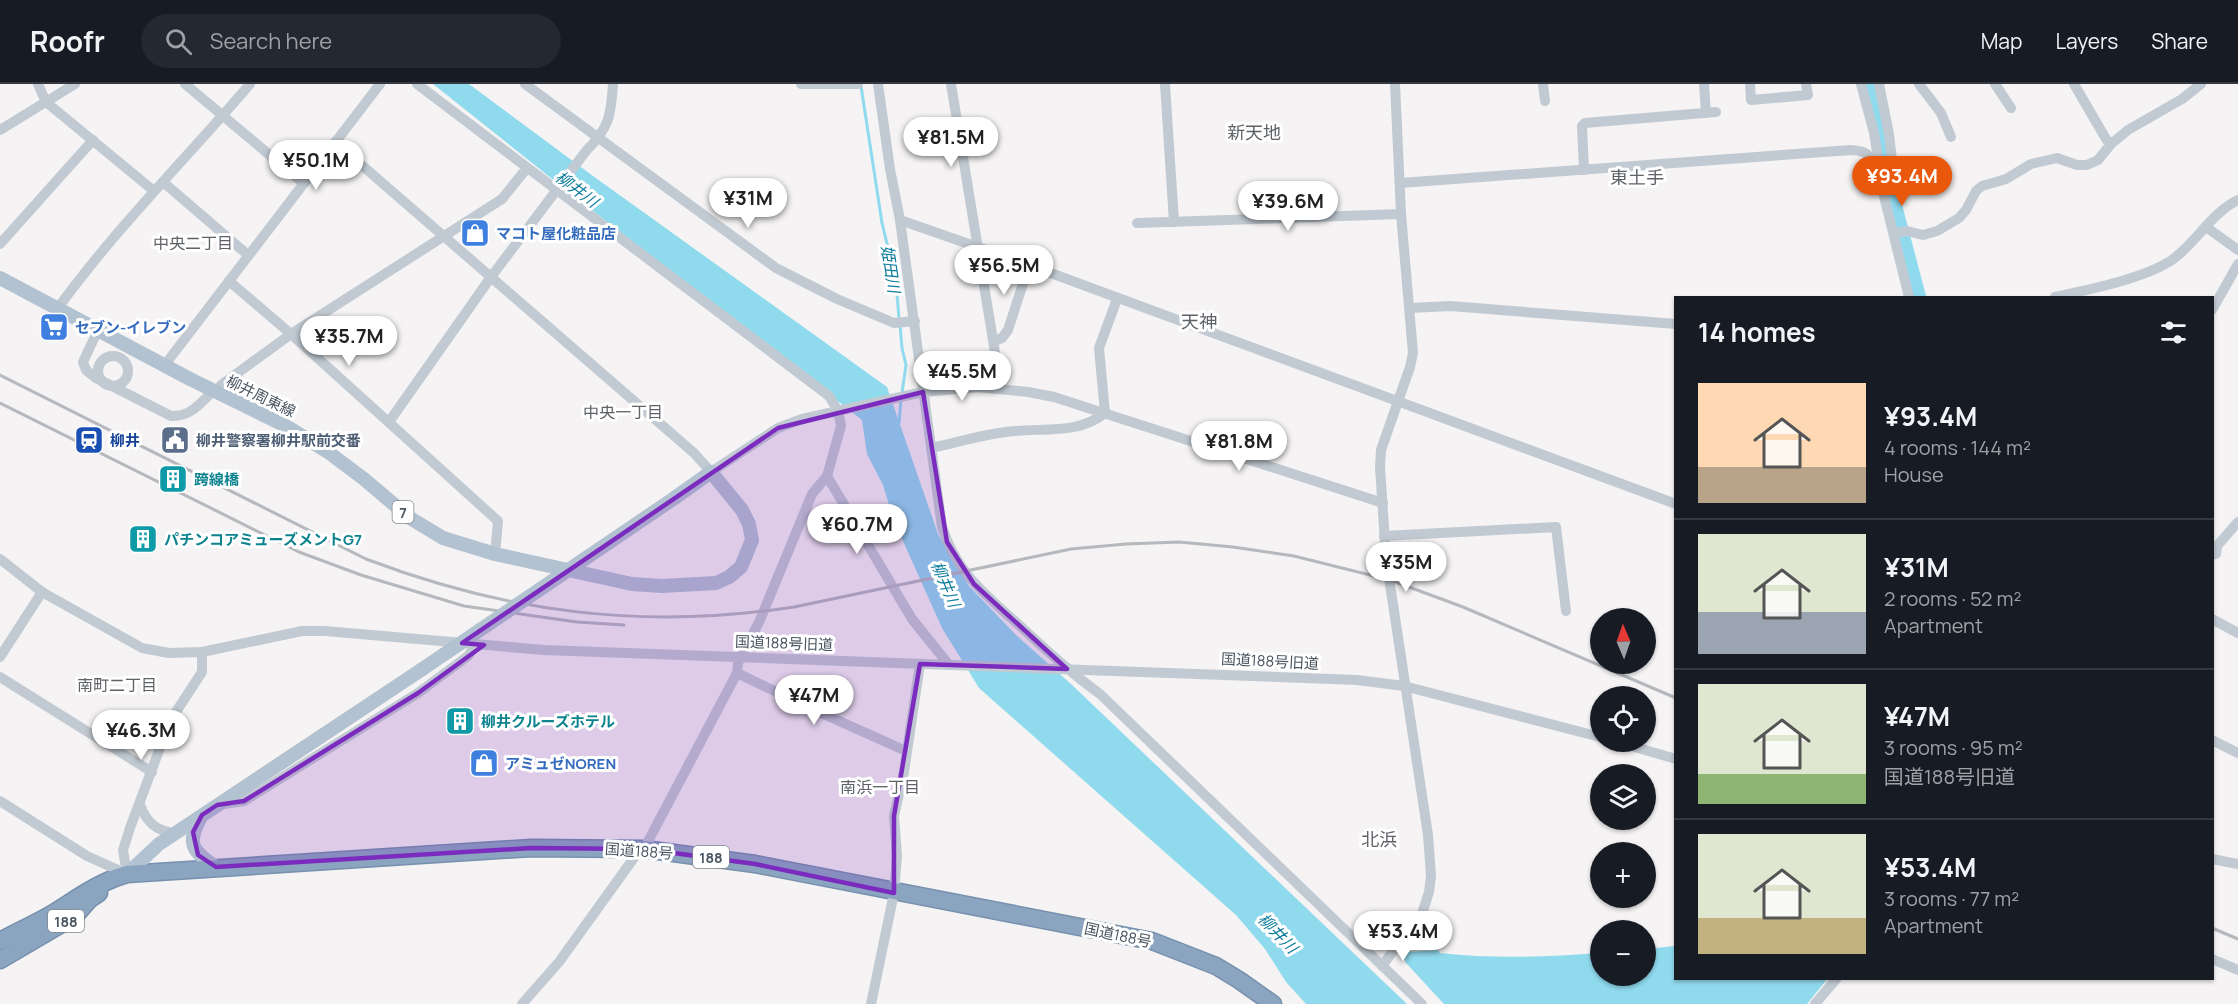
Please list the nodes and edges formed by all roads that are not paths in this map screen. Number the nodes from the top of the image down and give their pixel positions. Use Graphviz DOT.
graph roads {
  1 [pos="38,84"];
  2 [pos="75,84"];
  3 [pos="185,84"];
  4 [pos="250,84"];
  5 [pos="380,84"];
  6 [pos="417,84"];
  7 [pos="525,84"];
  8 [pos="613,84"];
  9 [pos="801,84"];
  10 [pos="855,84"];
  11 [pos="878,84"];
  12 [pos="951,84"];
  13 [pos="1165,84"];
  14 [pos="1395,84"];
  15 [pos="1543,84"];
  16 [pos="1704,84"];
  17 [pos="1750,84"];
  18 [pos="1806,84"];
  19 [pos="1879,84"];
  20 [pos="1919,84"];
  21 [pos="1995,84"];
  22 [pos="2074,84"];
  23 [pos="2201,84"];
  24 [pos="1865,86"];
  25 [pos="1545,101"];
  26 [pos="46,102"];
  27 [pos="2011,108"];
  28 [pos="222,116"];
  29 [pos="0,130"];
  30 [pos="1951,136"];
  31 [pos="599,139"];
  32 [pos="93,140"];
  33 [pos="335,142"];
  34 [pos="2111,144"];
  35 [pos="527,168"];
  36 [pos="1893,169"];
  37 [pos="1584,170"];
  38 [pos="163,182"];
  39 [pos="303,183"];
  40 [pos="1400,183"];
  41 [pos="560,187"];
  42 [pos="1882,187"];
  43 [pos="154,191"];
  44 [pos="2238,200"];
  45 [pos="1401,214"];
  46 [pos="900,220"];
  47 [pos="1173,222"];
  48 [pos="1137,223"];
  49 [pos="2206,227"];
  50 [pos="1900,232"];
  51 [pos="445,237"];
  52 [pos="0,244"];
  53 [pos="979,247"];
  54 [pos="2238,250"];
  55 [pos="248,255"];
  56 [pos="2238,264"];
  57 [pos="1029,265"];
  58 [pos="491,277"];
  59 [pos="0,278"];
  60 [pos="229,281"];
  61 [pos="1909,296"];
  62 [pos="2059,296"];
  63 [pos="1117,298"];
  64 [pos="2214,306"];
  65 [pos="58,308"];
  66 [pos="1410,308"];
  67 [pos="913,320"];
  68 [pos="1674,324"];
  69 [pos="98,330"];
  70 [pos="291,334"];
  71 [pos="994,341"];
  72 [pos="164,366"];
  73 [pos="217,388"];
  74 [pos="1001,389"];
  75 [pos="923,392"];
  76 [pos="1398,403"];
  77 [pos="842,410"];
  78 [pos="1105,413"];
  79 [pos="389,423"];
  80 [pos="931,448"];
  81 [pos="711,472"];
  82 [pos="827,476"];
  83 [pos="1383,503"];
  84 [pos="1674,503"];
  85 [pos="2238,522"];
  86 [pos="1384,536"];
  87 [pos="495,554"];
  88 [pos="2214,554"];
  89 [pos="0,559"];
  90 [pos="42,592"];
  91 [pos="1566,611"];
  92 [pos="2214,620"];
  93 [pos="2238,633"];
  94 [pos="476,644"];
  95 [pos="202,652"];
  96 [pos="742,656"];
  97 [pos="0,657"];
  98 [pos="920,664"];
  99 [pos="953,665"];
  100 [pos="1062,669"];
  101 [pos="737,673"];
  102 [pos="0,677"];
  103 [pos="1404,686"];
  104 [pos="1590,734"];
  105 [pos="2214,741"];
  106 [pos="906,751"];
  107 [pos="1652,752"];
  108 [pos="2238,753"];
  109 [pos="1674,758"];
  110 [pos="152,772"];
  111 [pos="0,801"];
  112 [pos="140,805"];
  113 [pos="217,805"];
  114 [pos="202,815"];
  115 [pos="177,833"];
  116 [pos="644,849"];
  117 [pos="2214,858"];
  118 [pos="2238,864"];
  119 [pos="216,867"];
  120 [pos="127,874"];
  121 [pos="894,893"];
  122 [pos="0,941"];
  123 [pos="0,960"];
  124 [pos="2214,960"];
  125 [pos="1382,966"];
  126 [pos="2238,970"];
  127 [pos="1835,980"];
  128 [pos="522,1004"];
  129 [pos="871,1004"];
  130 [pos="1273,1004"];
  131 [pos="1422,1004"];
  132 [pos="1815,1004"];
  1 -- 26 [label="street"];
  2 -- 26 [label="street"];
  3 -- 28 [label="street"];
  4 -- 28 [label="street"];
  5 -- 33 [label="street"];
  6 -- 35 [label="street"];
  7 -- 31 [label="street"];
  8 -- 31 [label="street"];
  9 -- 10 [label="street"];
  11 -- 46 [label="street"];
  12 -- 53 [label="street"];
  13 -- 47 [label="street"];
  14 -- 40 [label="street"];
  15 -- 25 [label="street"];
  16 -- 37 [label="street"];
  17 -- 18 [label="street"];
  19 -- 36 [label="street"];
  20 -- 30 [label="street"];
  21 -- 27 [label="street"];
  22 -- 34 [label="street"];
  23 -- 34 [label="street"];
  24 -- 42 [label="street"];
  26 -- 29 [label="street"];
  26 -- 32 [label="street"];
  28 -- 38 [label="street"];
  28 -- 39 [label="street"];
  31 -- 41 [label="street"];
  31 -- 67 [label="street"];
  32 -- 43 [label="street"];
  32 -- 52 [label="street"];
  33 -- 39 [label="street"];
  33 -- 51 [label="street"];
  34 -- 50 [label="street"];
  35 -- 41 [label="street"];
  35 -- 51 [label="street"];
  37 -- 40 [label="street"];
  37 -- 42 [label="street"];
  38 -- 43 [label="street"];
  38 -- 55 [label="street"];
  39 -- 55 [label="street"];
  40 -- 45 [label="street"];
  41 -- 58 [label="street"];
  41 -- 77 [label="street"];
  42 -- 50 [label="street"];
  43 -- 65 [label="street"];
  44 -- 49 [label="street"];
  45 -- 47 [label="street"];
  45 -- 66 [label="street"];
  46 -- 53 [label="street"];
  46 -- 67 [label="street"];
  47 -- 48 [label="street"];
  49 -- 54 [label="street"];
  49 -- 62 [label="street"];
  50 -- 61 [label="street"];
  51 -- 58 [label="street"];
  51 -- 70 [label="street"];
  53 -- 57 [label="street"];
  53 -- 71 [label="street"];
  55 -- 60 [label="street"];
  56 -- 64 [label="street"];
  57 -- 63 [label="street"];
  57 -- 71 [label="street"];
  58 -- 79 [label="street"];
  58 -- 81 [label="street"];
  59 -- 65 [label="main road, 柳井周東線 / 7"];
  60 -- 70 [label="street"];
  60 -- 72 [label="street"];
  63 -- 76 [label="street"];
  63 -- 78 [label="street"];
  65 -- 69 [label="main road, 柳井周東線 / 7"];
  66 -- 68 [label="street"];
  66 -- 76 [label="street"];
  67 -- 75 [label="street"];
  69 -- 72 [label="main road, 柳井周東線 / 7"];
  69 -- 73 [label="street"];
  70 -- 73 [label="street"];
  70 -- 79 [label="street"];
  71 -- 74 [label="street"];
  72 -- 73 [label="main road, 柳井周東線 / 7"];
  73 -- 87 [label="main road, 柳井周東線 / 7"];
  74 -- 75 [label="street"];
  74 -- 78 [label="street"];
  75 -- 77 [label="street"];
  75 -- 80 [label="street"];
  76 -- 83 [label="street"];
  76 -- 84 [label="street"];
  77 -- 81 [label="street"];
  77 -- 82 [label="street"];
  78 -- 80 [label="street"];
  78 -- 83 [label="street"];
  79 -- 87 [label="street"];
  80 -- 100 [label="street"];
  81 -- 87 [label="main road, 柳井周東線 / 7"];
  81 -- 113 [label="main road, bridge"];
  82 -- 96 [label="street"];
  82 -- 99 [label="street"];
  83 -- 86 [label="street"];
  85 -- 88 [label="street"];
  86 -- 91 [label="street"];
  86 -- 103 [label="street"];
  89 -- 90 [label="street, 国道188号旧道"];
  90 -- 95 [label="street, 国道188号旧道"];
  90 -- 97 [label="street"];
  92 -- 93 [label="street"];
  94 -- 95 [label="street, 国道188号旧道"];
  94 -- 96 [label="street, 国道188号旧道"];
  94 -- 113 [label="street"];
  95 -- 110 [label="street"];
  96 -- 98 [label="street, 国道188号旧道"];
  96 -- 101 [label="street"];
  98 -- 99 [label="street, 国道188号旧道"];
  98 -- 106 [label="street"];
  99 -- 100 [label="street, 国道188号旧道"];
  100 -- 103 [label="street, 国道188号旧道"];
  100 -- 125 [label="street"];
  101 -- 106 [label="street"];
  101 -- 116 [label="street"];
  102 -- 110 [label="street"];
  103 -- 104 [label="street, 国道188号旧道"];
  103 -- 125 [label="street"];
  105 -- 108 [label="street"];
  106 -- 121 [label="street"];
  107 -- 109 [label="street"];
  110 -- 112 [label="street"];
  111 -- 120 [label="street"];
  112 -- 115 [label="street"];
  112 -- 120 [label="street"];
  113 -- 114 [label="main road"];
  114 -- 115 [label="main road"];
  114 -- 119 [label="main road"];
  115 -- 120 [label="main road"];
  116 -- 119 [label="highway, 国道188号 / 188"];
  116 -- 121 [label="highway, 国道188号 / 188"];
  116 -- 128 [label="street"];
  117 -- 118 [label="street"];
  119 -- 120 [label="highway, 国道188号 / 188"];
  120 -- 122 [label="highway, 国道188号 / 188"];
  120 -- 123 [label="highway, 188"];
  121 -- 129 [label="street"];
  121 -- 130 [label="highway, 国道188号 / 188"];
  124 -- 126 [label="street"];
  125 -- 131 [label="street"];
  127 -- 132 [label="street"];
}
